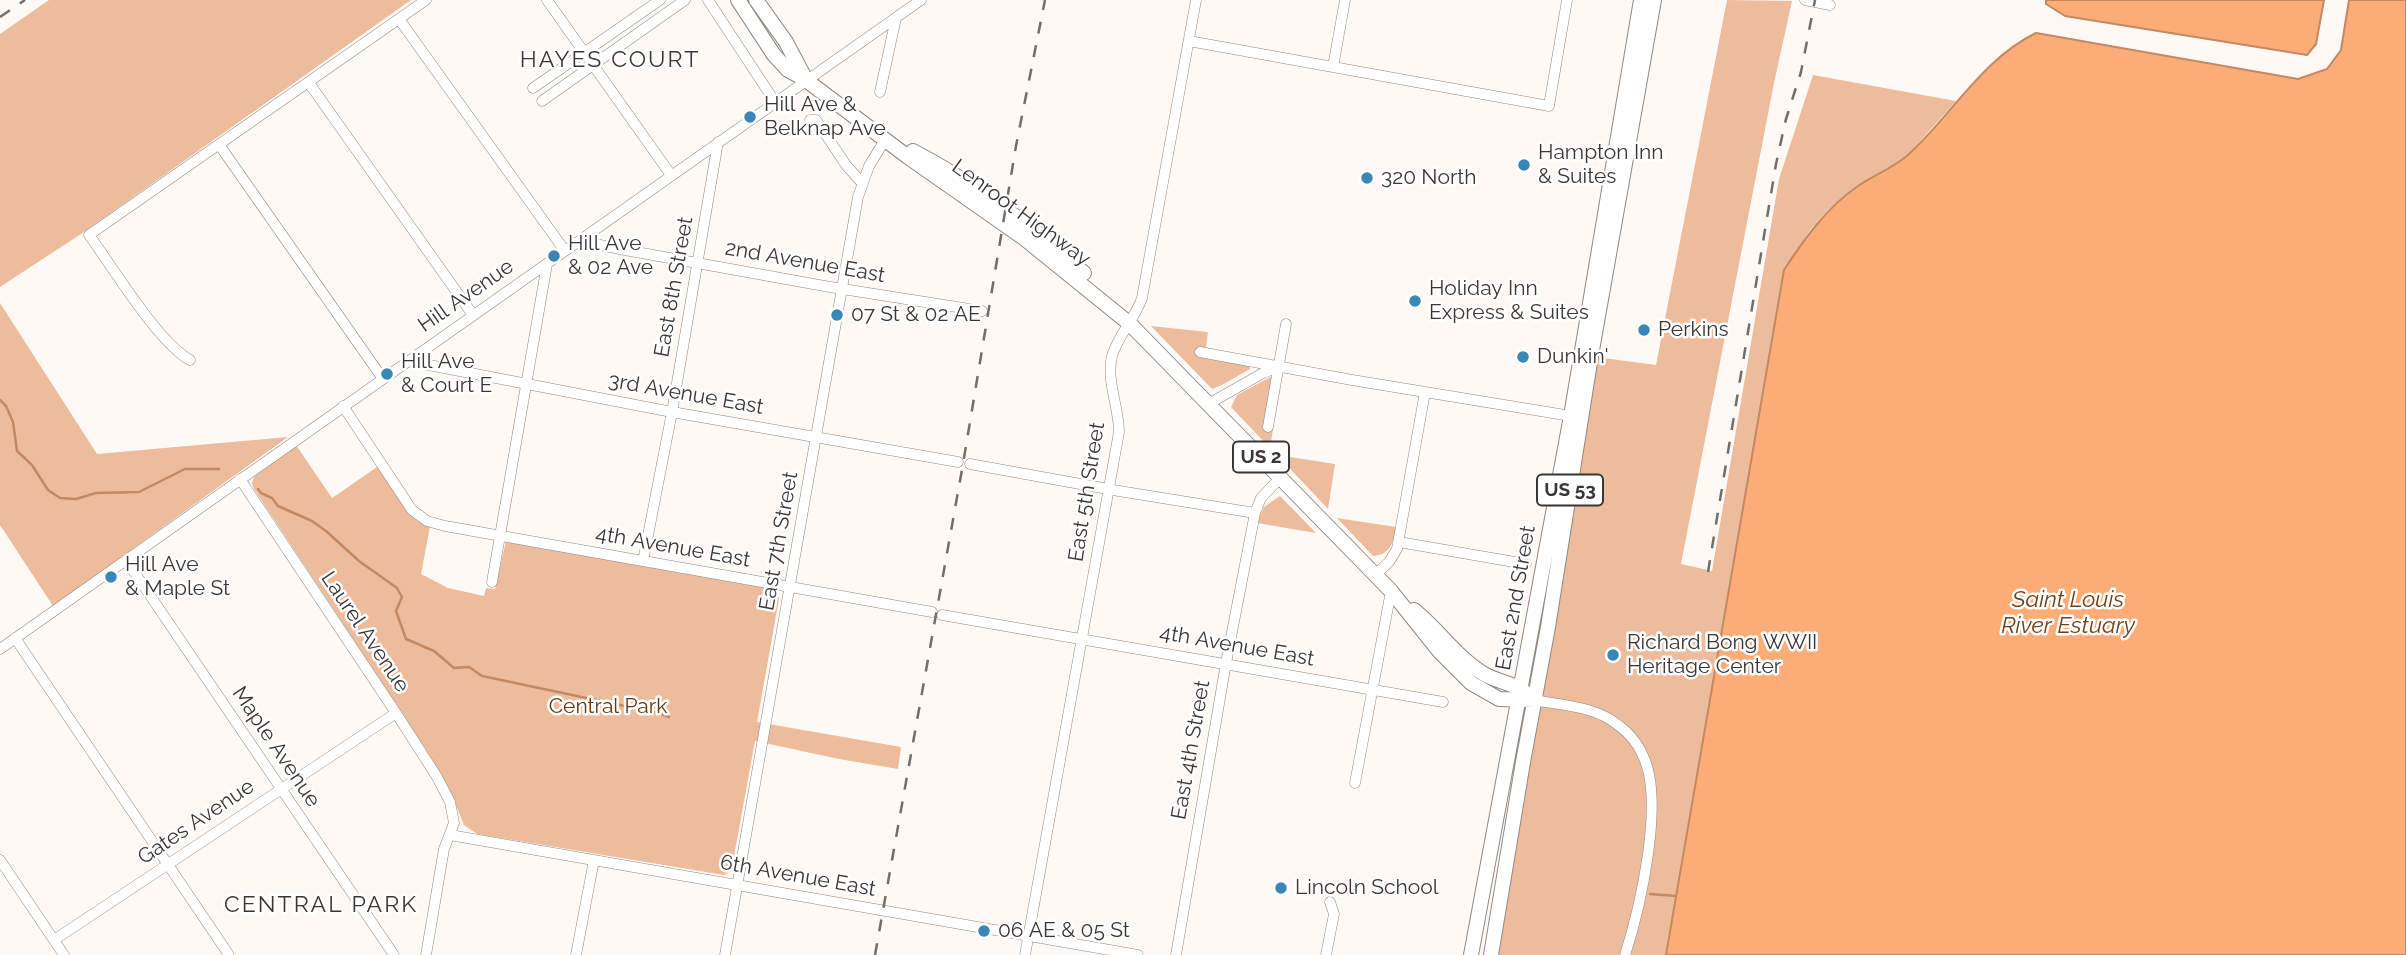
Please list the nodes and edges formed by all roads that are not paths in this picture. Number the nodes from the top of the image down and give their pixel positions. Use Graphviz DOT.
graph roads {
  1 [pos="426,0"];
  2 [pos="547,0"];
  3 [pos="660,0"];
  4 [pos="685,0"];
  5 [pos="708,0"];
  6 [pos="738,0"];
  7 [pos="756,0"];
  8 [pos="921,0"];
  9 [pos="1196,0"];
  10 [pos="1345,0"];
  11 [pos="1567,0"];
  12 [pos="1641,0"];
  13 [pos="1654,0"];
  14 [pos="1805,0"];
  15 [pos="1830,5"];
  16 [pos="896,18"];
  17 [pos="399,19"];
  18 [pos="1189,41"];
  19 [pos="584,53"];
  20 [pos="592,65"];
  21 [pos="1333,66"];
  22 [pos="806,80"];
  23 [pos="309,83"];
  24 [pos="533,88"];
  25 [pos="880,92"];
  26 [pos="542,101"];
  27 [pos="775,102"];
  28 [pos="810,120"];
  29 [pos="885,140"];
  30 [pos="718,142"];
  31 [pos="219,146"];
  32 [pos="671,175"];
  33 [pos="862,183"];
  34 [pos="583,239"];
  35 [pos="565,251"];
  36 [pos="698,263"];
  37 [pos="547,264"];
  38 [pos="843,289"];
  39 [pos="982,311"];
  40 [pos="473,315"];
  41 [pos="1130,324"];
  42 [pos="1286,324"];
  43 [pos="1200,352"];
  44 [pos="190,360"];
  45 [pos="408,361"];
  46 [pos="1279,367"];
  47 [pos="383,379"];
  48 [pos="526,384"];
  49 [pos="1425,392"];
  50 [pos="1210,403"];
  51 [pos="343,406"];
  52 [pos="672,412"];
  53 [pos="1576,417"];
  54 [pos="1268,427"];
  55 [pos="817,437"];
  56 [pos="958,462"];
  57 [pos="970,464"];
  58 [pos="1281,477"];
  59 [pos="240,479"];
  60 [pos="1109,489"];
  61 [pos="1255,513"];
  62 [pos="500,536"];
  63 [pos="1399,542"];
  64 [pos="126,560"];
  65 [pos="643,561"];
  66 [pos="1526,564"];
  67 [pos="1375,575"];
  68 [pos="492,582"];
  69 [pos="790,587"];
  70 [pos="1391,592"];
  71 [pos="15,638"];
  72 [pos="1082,639"];
  73 [pos="0,649"];
  74 [pos="1226,663"];
  75 [pos="1372,690"];
  76 [pos="1519,695"];
  77 [pos="1534,700"];
  78 [pos="1443,702"];
  79 [pos="396,713"];
  80 [pos="1354,783"];
  81 [pos="281,788"];
  82 [pos="450,835"];
  83 [pos="0,860"];
  84 [pos="594,860"];
  85 [pos="167,864"];
  86 [pos="738,886"];
  87 [pos="1330,902"];
  88 [pos="1029,937"];
  89 [pos="54,940"];
  90 [pos="64,955"];
  91 [pos="229,955"];
  92 [pos="394,955"];
  93 [pos="426,955"];
  94 [pos="576,955"];
  95 [pos="725,955"];
  96 [pos="1025,955"];
  97 [pos="1138,955"];
  98 [pos="1175,955"];
  99 [pos="1326,955"];
  100 [pos="1471,955"];
  101 [pos="1491,955"];
  102 [pos="1625,955"];
  1 -- 17 [label="street"];
  2 -- 19 [label="street"];
  3 -- 19 [label="street"];
  4 -- 20 [label="street"];
  5 -- 27 [label="street"];
  6 -- 22 [label="highway, US 2"];
  7 -- 22 [label="highway, US 2"];
  8 -- 16 [label="street, Hill Avenue"];
  9 -- 18 [label="street, East 5th Street"];
  10 -- 21 [label="street"];
  11 -- 21 [label="street"];
  12 -- 53 [label="highway, East 2nd Street / US 53"];
  13 -- 53 [label="highway, East 2nd Street / US 53"];
  14 -- 15 [label="street"];
  16 -- 22 [label="street, Hill Avenue"];
  16 -- 25 [label="street"];
  17 -- 23 [label="street"];
  17 -- 35 [label="street"];
  18 -- 21 [label="street"];
  18 -- 41 [label="street, East 5th Street"];
  19 -- 20 [label="street"];
  19 -- 24 [label="street"];
  20 -- 26 [label="street"];
  20 -- 32 [label="street"];
  22 -- 27 [label="street, Hill Avenue"];
  22 -- 29 [label="highway, Lenroot Highway / US 2"];
  23 -- 31 [label="street"];
  23 -- 40 [label="street"];
  27 -- 30 [label="street, Hill Avenue"];
  28 -- 33 [label="street"];
  29 -- 33 [label="street, East 7th Street"];
  29 -- 41 [label="highway, Lenroot Highway / US 2"];
  30 -- 32 [label="street, Hill Avenue"];
  30 -- 36 [label="street, East 8th Street"];
  31 -- 44 [label="street"];
  31 -- 47 [label="street"];
  32 -- 34 [label="street, Hill Avenue"];
  33 -- 38 [label="street, East 7th Street"];
  34 -- 35 [label="street, Hill Avenue"];
  34 -- 36 [label="street, 2nd Avenue East"];
  35 -- 37 [label="street, Hill Avenue"];
  36 -- 38 [label="street, 2nd Avenue East"];
  36 -- 52 [label="street, East 8th Street"];
  37 -- 40 [label="street, Hill Avenue"];
  37 -- 48 [label="street"];
  38 -- 39 [label="street, 2nd Avenue East"];
  38 -- 55 [label="street, East 7th Street"];
  40 -- 45 [label="street, Hill Avenue"];
  41 -- 50 [label="highway, Lenroot Highway / US 2"];
  41 -- 60 [label="street, East 5th Street"];
  42 -- 46 [label="street"];
  43 -- 46 [label="street"];
  45 -- 47 [label="street, Hill Avenue"];
  45 -- 48 [label="street, 3rd Avenue East"];
  46 -- 49 [label="street"];
  46 -- 50 [label="street"];
  46 -- 54 [label="street"];
  47 -- 51 [label="street, Hill Avenue"];
  48 -- 52 [label="street, 3rd Avenue East"];
  48 -- 62 [label="street"];
  49 -- 53 [label="street"];
  49 -- 63 [label="street"];
  50 -- 58 [label="highway, Lenroot Highway / US 2"];
  51 -- 59 [label="street, Hill Avenue"];
  51 -- 62 [label="street, 4th Avenue East"];
  52 -- 55 [label="street, 3rd Avenue East"];
  52 -- 65 [label="street, East 8th Street"];
  53 -- 76 [label="highway, East 2nd Street / US 53"];
  53 -- 77 [label="highway, East 2nd Street / US 53"];
  55 -- 56 [label="street, 3rd Avenue East"];
  55 -- 69 [label="street, East 7th Street"];
  57 -- 60 [label="street"];
  58 -- 61 [label="street, East 4th Street"];
  58 -- 67 [label="highway, Lenroot Highway / US 2"];
  59 -- 64 [label="street, Hill Avenue"];
  59 -- 79 [label="street, Laurel Avenue"];
  60 -- 61 [label="street"];
  60 -- 72 [label="street, East 5th Street"];
  61 -- 74 [label="street, East 4th Street"];
  62 -- 65 [label="street, 4th Avenue East"];
  62 -- 68 [label="street"];
  63 -- 66 [label="street"];
  63 -- 67 [label="street"];
  64 -- 71 [label="street, Hill Avenue"];
  64 -- 81 [label="street, Maple Avenue"];
  65 -- 69 [label="street, 4th Avenue East"];
  67 -- 70 [label="highway, Lenroot Highway / US 2"];
  69 -- 72 [label="street, 4th Avenue East"];
  69 -- 86 [label="street, East 7th Street"];
  70 -- 75 [label="street"];
  70 -- 76 [label="highway, Lenroot Highway / US 2"];
  71 -- 73 [label="street, Hill Avenue"];
  71 -- 85 [label="street"];
  72 -- 74 [label="street, 4th Avenue East"];
  72 -- 88 [label="street, East 5th Street"];
  74 -- 75 [label="street, 4th Avenue East"];
  74 -- 98 [label="street, East 4th Street"];
  75 -- 78 [label="street, 4th Avenue East"];
  75 -- 80 [label="street"];
  76 -- 77 [label="highway, Lenroot Highway / US 2"];
  76 -- 100 [label="highway, East 2nd Street"];
  77 -- 101 [label="highway, East 2nd Street"];
  77 -- 102 [label="street"];
  79 -- 81 [label="street, Gates Avenue"];
  79 -- 82 [label="street, Laurel Avenue"];
  81 -- 85 [label="street, Gates Avenue"];
  81 -- 92 [label="street, Maple Avenue"];
  82 -- 84 [label="street, 6th Avenue East"];
  82 -- 93 [label="street"];
  83 -- 89 [label="street"];
  84 -- 86 [label="street, 6th Avenue East"];
  84 -- 94 [label="street"];
  85 -- 89 [label="street, Gates Avenue"];
  85 -- 91 [label="street"];
  86 -- 88 [label="street, 6th Avenue East"];
  86 -- 95 [label="street, East 7th Street"];
  87 -- 99 [label="street"];
  88 -- 96 [label="street, East 5th Street"];
  88 -- 97 [label="street, 6th Avenue East"];
  89 -- 90 [label="street"];
}
